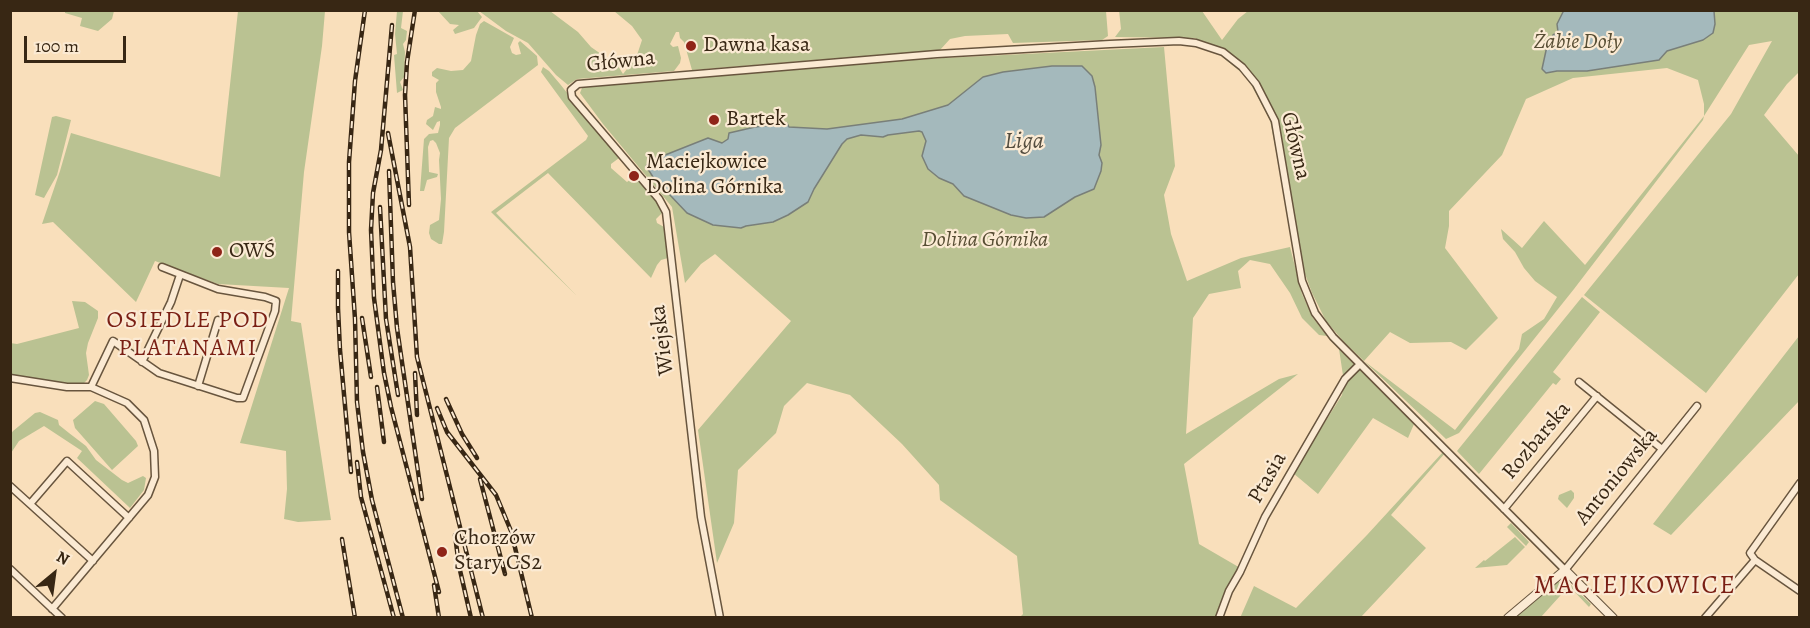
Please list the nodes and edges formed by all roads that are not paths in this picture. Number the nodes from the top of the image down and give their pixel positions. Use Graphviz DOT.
graph roads {
  1 [pos="571,90"];
  2 [pos="162,267"];
  3 [pos="180,275"];
  4 [pos="218,320"];
  5 [pos="142,362"];
  6 [pos="1360,364"];
  7 [pos="10,378"];
  8 [pos="1579,382"];
  9 [pos="198,386"];
  10 [pos="91,387"];
  11 [pos="1597,396"];
  12 [pos="1697,406"];
  13 [pos="1662,449"];
  14 [pos="1800,483"];
  15 [pos="10,486"];
  16 [pos="30,504"];
  17 [pos="1504,509"];
  18 [pos="129,518"];
  19 [pos="1755,560"];
  20 [pos="93,561"];
  21 [pos="10,569"];
  22 [pos="1565,570"];
  23 [pos="1800,591"];
  24 [pos="52,609"];
  25 [pos="62,618"];
  26 [pos="720,618"];
  27 [pos="1219,618"];
  28 [pos="1508,618"];
  29 [pos="1613,618"];
  30 [pos="1706,618"];
  1 -- 6 [label="street, Główna"];
  1 -- 26 [label="street, Wiejska"];
  2 -- 3 [label="street"];
  3 -- 5 [label="street"];
  3 -- 9 [label="street"];
  4 -- 9 [label="street"];
  5 -- 9 [label="street"];
  5 -- 10 [label="street"];
  6 -- 17 [label="street, Główna"];
  6 -- 27 [label="street, Ptasia"];
  7 -- 10 [label="street"];
  8 -- 11 [label="street"];
  10 -- 18 [label="street"];
  11 -- 13 [label="street"];
  11 -- 17 [label="street, Rozbarska"];
  12 -- 13 [label="street, Antoniowska"];
  13 -- 22 [label="street, Antoniowska"];
  14 -- 19 [label="street"];
  15 -- 16 [label="street"];
  16 -- 18 [label="street"];
  16 -- 20 [label="street"];
  17 -- 22 [label="street, Główna"];
  18 -- 20 [label="street"];
  19 -- 23 [label="street"];
  19 -- 30 [label="street"];
  20 -- 24 [label="street"];
  21 -- 24 [label="street"];
  22 -- 28 [label="street"];
  22 -- 29 [label="street, Główna"];
  24 -- 25 [label="street"];
}
